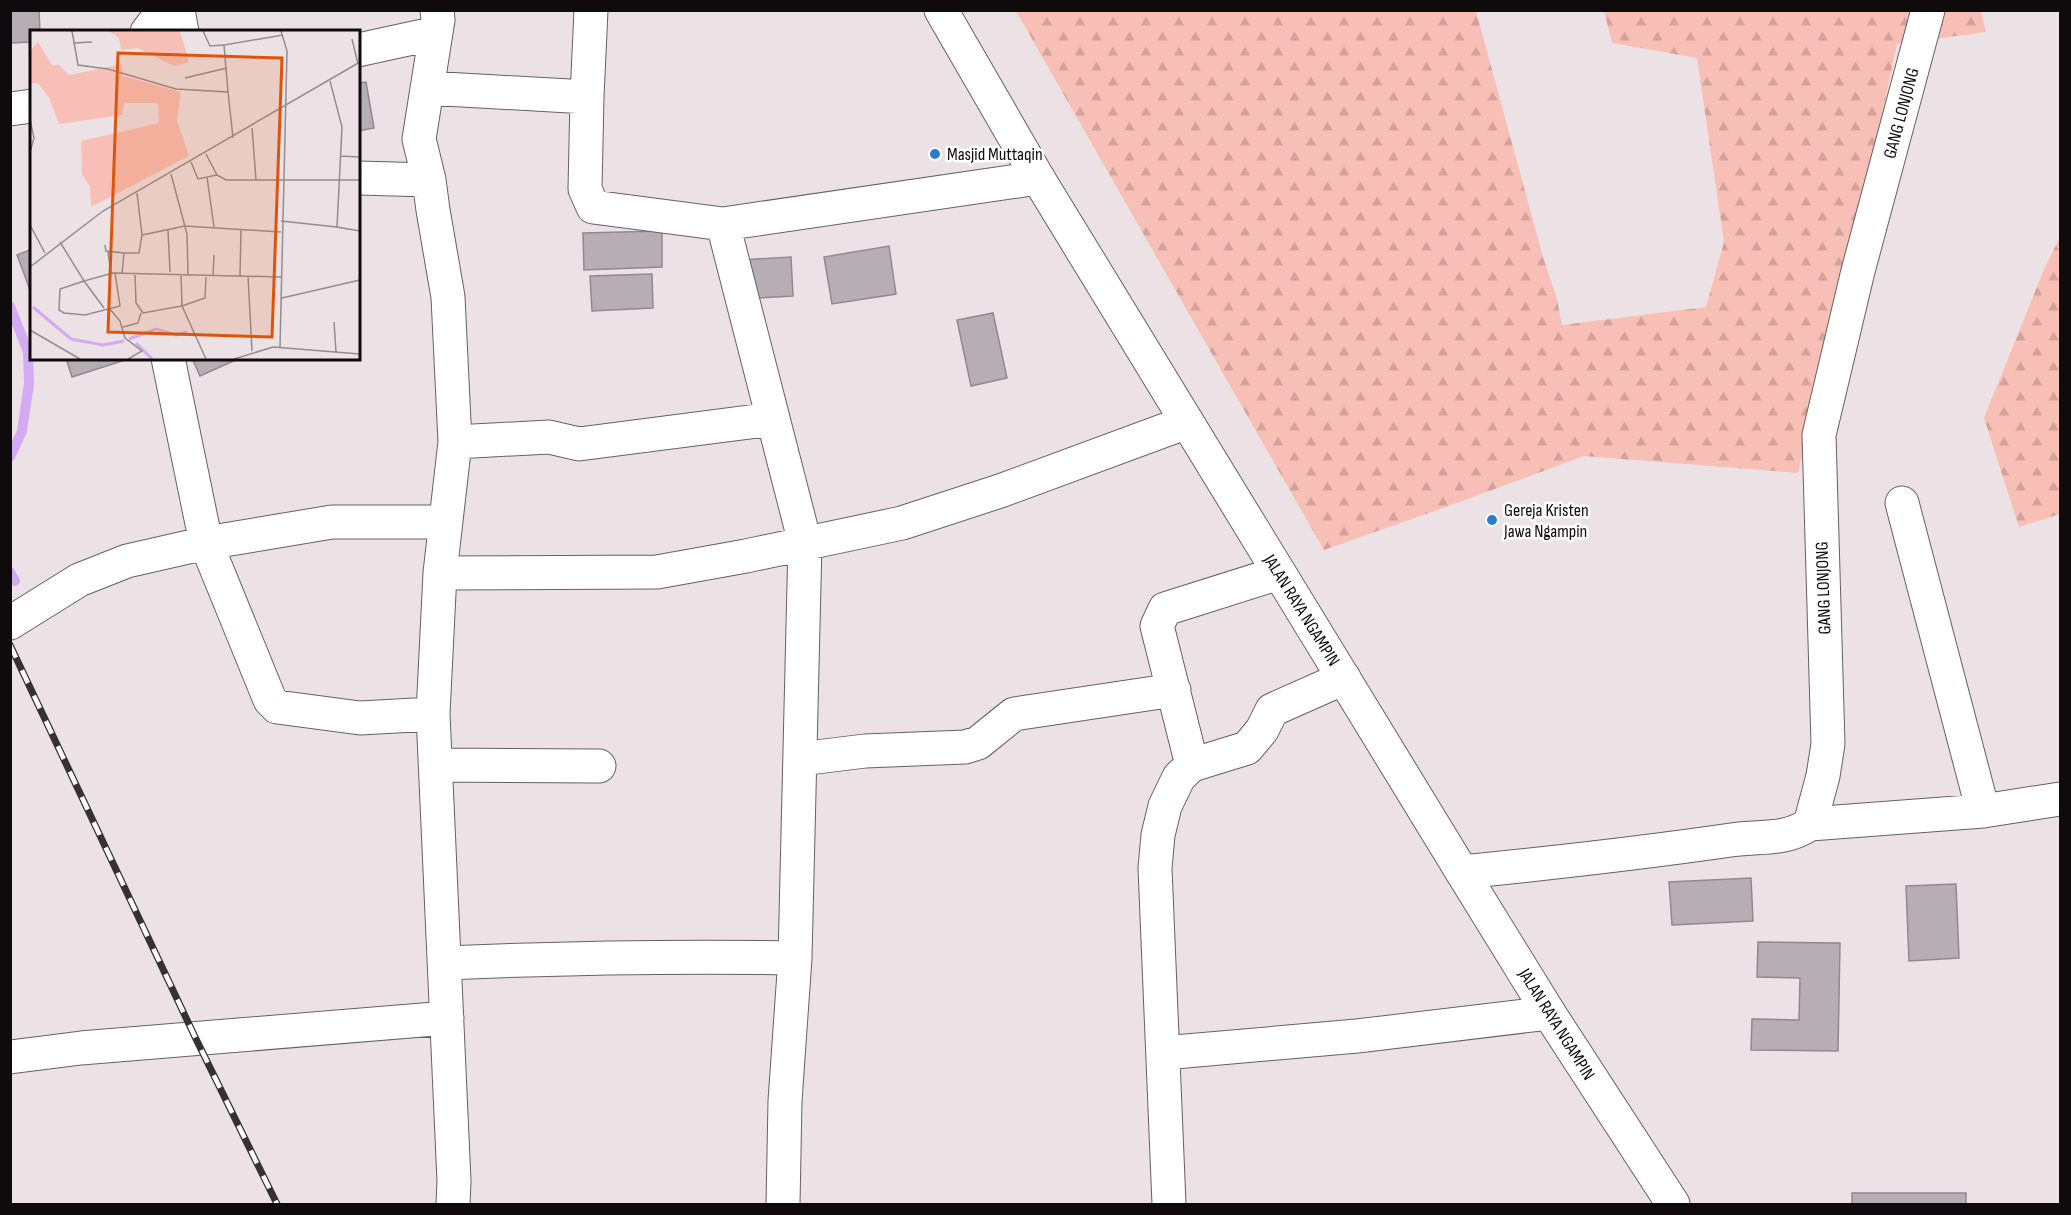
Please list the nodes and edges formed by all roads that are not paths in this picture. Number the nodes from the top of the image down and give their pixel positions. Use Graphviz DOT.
graph roads {
  1 [pos="164,10"];
  2 [pos="178,10"];
  3 [pos="591,10"];
  4 [pos="941,10"];
  5 [pos="1928,10"];
  6 [pos="436,22"];
  7 [pos="149,30"];
  8 [pos="182,30"];
  9 [pos="360,49"];
  10 [pos="427,88"];
  11 [pos="587,97"];
  12 [pos="30,106"];
  13 [pos="10,109"];
  14 [pos="360,178"];
  15 [pos="1038,178"];
  16 [pos="429,180"];
  17 [pos="723,224"];
  18 [pos="168,360"];
  19 [pos="772,419"];
  20 [pos="1187,422"];
  21 [pos="455,442"];
  22 [pos="1902,503"];
  23 [pos="446,522"];
  24 [pos="206,543"];
  25 [pos="805,543"];
  26 [pos="440,573"];
  27 [pos="1279,573"];
  28 [pos="10,623"];
  29 [pos="1344,678"];
  30 [pos="1174,690"];
  31 [pos="433,714"];
  32 [pos="800,759"];
  33 [pos="436,765"];
  34 [pos="1192,765"];
  35 [pos="599,766"];
  36 [pos="2061,800"];
  37 [pos="1983,811"];
  38 [pos="1810,824"];
  39 [pos="1462,872"];
  40 [pos="795,958"];
  41 [pos="445,963"];
  42 [pos="1550,1013"];
  43 [pos="447,1018"];
  44 [pos="1162,1053"];
  45 [pos="10,1057"];
  46 [pos="453,1204"];
  47 [pos="783,1204"];
  48 [pos="1169,1204"];
  49 [pos="1672,1204"];
  1 -- 7 [label="street"];
  2 -- 8 [label="street"];
  3 -- 11 [label="street"];
  4 -- 15 [label="street, JALAN RAYA NGAMPIN"];
  5 -- 38 [label="street, GANG LONJONG"];
  6 -- 9 [label="street"];
  6 -- 10 [label="street"];
  10 -- 11 [label="street"];
  10 -- 16 [label="street"];
  11 -- 17 [label="street"];
  12 -- 13 [label="street"];
  14 -- 16 [label="street"];
  15 -- 17 [label="street"];
  15 -- 20 [label="street, JALAN RAYA NGAMPIN"];
  16 -- 21 [label="street"];
  17 -- 19 [label="street"];
  18 -- 24 [label="street"];
  19 -- 21 [label="street"];
  19 -- 25 [label="street"];
  20 -- 25 [label="street"];
  20 -- 27 [label="street, JALAN RAYA NGAMPIN"];
  21 -- 23 [label="street"];
  22 -- 37 [label="street"];
  23 -- 24 [label="street"];
  23 -- 26 [label="street"];
  24 -- 28 [label="street"];
  24 -- 31 [label="street"];
  25 -- 26 [label="street"];
  25 -- 32 [label="street"];
  26 -- 31 [label="street"];
  27 -- 29 [label="street, JALAN RAYA NGAMPIN"];
  27 -- 30 [label="street"];
  29 -- 34 [label="street"];
  29 -- 39 [label="street, JALAN RAYA NGAMPIN"];
  30 -- 32 [label="street"];
  30 -- 34 [label="street"];
  31 -- 33 [label="street"];
  32 -- 40 [label="street"];
  33 -- 35 [label="street"];
  33 -- 41 [label="street"];
  34 -- 44 [label="street"];
  36 -- 37 [label="street"];
  37 -- 38 [label="street"];
  38 -- 39 [label="street"];
  39 -- 42 [label="street, JALAN RAYA NGAMPIN"];
  40 -- 41 [label="street"];
  40 -- 47 [label="street"];
  41 -- 43 [label="street"];
  42 -- 44 [label="street"];
  42 -- 49 [label="street, JALAN RAYA NGAMPIN"];
  43 -- 45 [label="street"];
  43 -- 46 [label="street"];
  44 -- 48 [label="street"];
}
